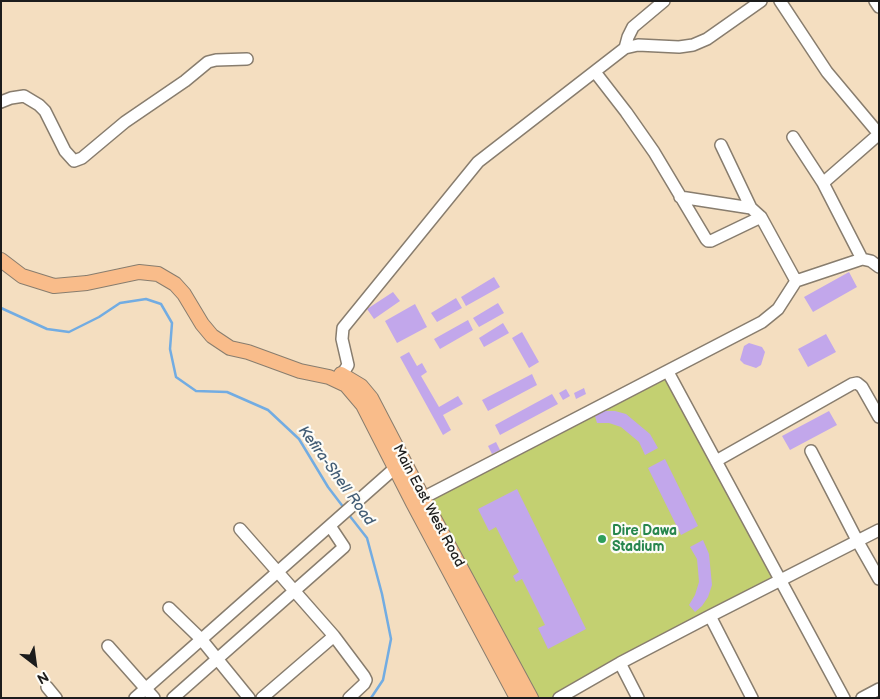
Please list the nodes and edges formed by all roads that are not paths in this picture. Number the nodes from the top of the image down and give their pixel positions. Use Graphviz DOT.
graph roads {
  1 [pos="664,1"];
  2 [pos="761,1"];
  3 [pos="780,1"];
  4 [pos="875,1"];
  5 [pos="879,7"];
  6 [pos="625,48"];
  7 [pos="247,58"];
  8 [pos="595,72"];
  9 [pos="1,102"];
  10 [pos="879,134"];
  11 [pos="793,137"];
  12 [pos="721,145"];
  13 [pos="824,183"];
  14 [pos="680,196"];
  15 [pos="752,208"];
  16 [pos="761,217"];
  17 [pos="1,260"];
  18 [pos="862,260"];
  19 [pos="879,266"];
  20 [pos="796,281"];
  21 [pos="668,372"];
  22 [pos="340,378"];
  23 [pos="879,417"];
  24 [pos="811,451"];
  25 [pos="716,461"];
  26 [pos="400,466"];
  27 [pos="418,501"];
  28 [pos="330,526"];
  29 [pos="240,529"];
  30 [pos="879,530"];
  31 [pos="858,542"];
  32 [pos="278,571"];
  33 [pos="879,579"];
  34 [pos="782,580"];
  35 [pos="295,590"];
  36 [pos="169,608"];
  37 [pos="710,616"];
  38 [pos="334,636"];
  39 [pos="491,636"];
  40 [pos="201,640"];
  41 [pos="108,646"];
  42 [pos="217,659"];
  43 [pos="620,663"];
  44 [pos="46,687"];
  45 [pos="146,688"];
  46 [pos="879,689"];
  47 [pos="56,698"];
  48 [pos="134,698"];
  49 [pos="154,698"];
  50 [pos="173,698"];
  51 [pos="249,698"];
  52 [pos="262,698"];
  53 [pos="349,698"];
  54 [pos="517,698"];
  55 [pos="531,698"];
  56 [pos="559,698"];
  57 [pos="638,698"];
  58 [pos="752,698"];
  59 [pos="844,698"];
  60 [pos="862,698"];
  1 -- 6 [label="street"];
  2 -- 6 [label="street"];
  3 -- 10 [label="street"];
  4 -- 5 [label="street"];
  6 -- 8 [label="street"];
  7 -- 9 [label="street"];
  8 -- 14 [label="street"];
  8 -- 22 [label="street"];
  10 -- 13 [label="street"];
  11 -- 13 [label="street"];
  12 -- 15 [label="street"];
  13 -- 18 [label="street"];
  14 -- 15 [label="street"];
  14 -- 16 [label="street"];
  15 -- 16 [label="street"];
  16 -- 20 [label="street"];
  17 -- 22 [label="main road, Main East West Road"];
  18 -- 19 [label="street"];
  18 -- 20 [label="street"];
  20 -- 21 [label="street"];
  21 -- 25 [label="street"];
  21 -- 27 [label="street"];
  22 -- 26 [label="main road, Main East West Road"];
  23 -- 25 [label="street"];
  24 -- 31 [label="street"];
  25 -- 34 [label="street"];
  26 -- 27 [label="main road, Main East West Road"];
  26 -- 28 [label="street"];
  27 -- 39 [label="main road, Main East West Road"];
  28 -- 32 [label="street"];
  28 -- 35 [label="street"];
  29 -- 32 [label="street"];
  30 -- 31 [label="street"];
  31 -- 33 [label="street"];
  31 -- 34 [label="street"];
  32 -- 35 [label="street"];
  32 -- 40 [label="street"];
  34 -- 37 [label="street"];
  34 -- 59 [label="street"];
  35 -- 38 [label="street"];
  35 -- 42 [label="street"];
  36 -- 40 [label="street"];
  37 -- 43 [label="street"];
  37 -- 58 [label="street"];
  38 -- 52 [label="street"];
  38 -- 53 [label="street"];
  39 -- 54 [label="main road, Main East West Road"];
  39 -- 55 [label="main road, Main East West Road"];
  40 -- 42 [label="street"];
  40 -- 45 [label="street"];
  41 -- 45 [label="street"];
  42 -- 50 [label="street"];
  42 -- 51 [label="street"];
  43 -- 56 [label="street"];
  43 -- 57 [label="street"];
  44 -- 47 [label="street"];
  45 -- 48 [label="street"];
  45 -- 49 [label="street"];
  46 -- 60 [label="street"];
}
